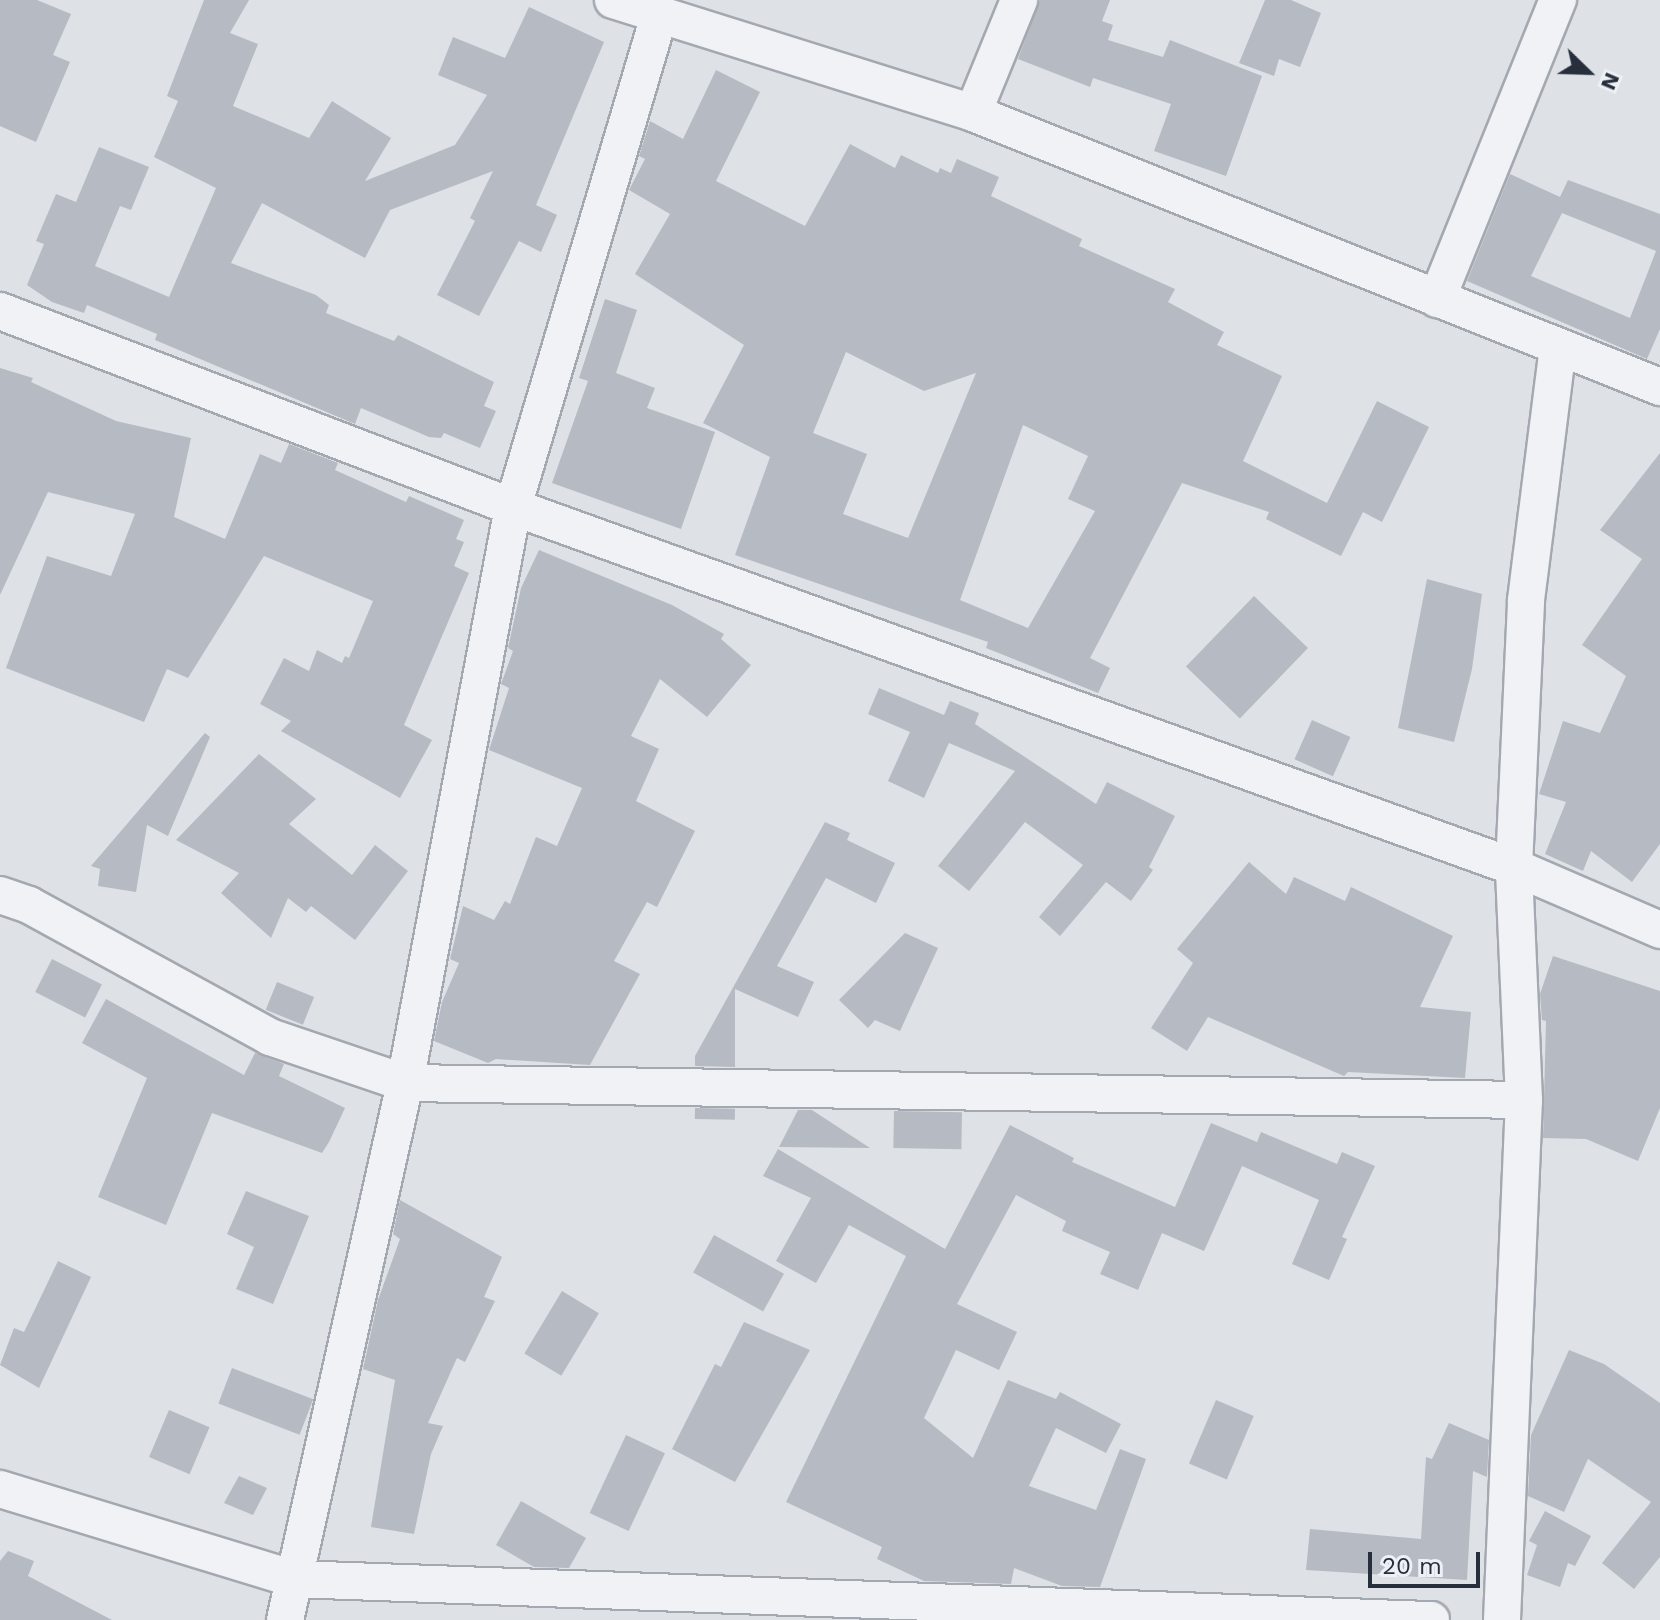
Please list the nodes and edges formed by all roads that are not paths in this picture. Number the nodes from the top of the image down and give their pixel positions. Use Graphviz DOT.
graph roads {
  1 [pos="613,0"];
  2 [pos="1019,0"];
  3 [pos="1558,0"];
  4 [pos="659,16"];
  5 [pos="973,113"];
  6 [pos="1437,299"];
  7 [pos="0,311"];
  8 [pos="1558,347"];
  9 [pos="1660,387"];
  10 [pos="513,507"];
  11 [pos="1514,867"];
  12 [pos="0,895"];
  13 [pos="1660,930"];
  14 [pos="405,1083"];
  15 [pos="1524,1100"];
  16 [pos="0,1489"];
  17 [pos="294,1579"];
  18 [pos="285,1620"];
  19 [pos="1431,1620"];
  20 [pos="1502,1620"];
  1 -- 4 [label="street"];
  2 -- 5 [label="street"];
  3 -- 6 [label="street"];
  4 -- 5 [label="street"];
  4 -- 10 [label="street"];
  5 -- 6 [label="street"];
  6 -- 8 [label="street"];
  7 -- 10 [label="street"];
  8 -- 9 [label="street"];
  8 -- 11 [label="street"];
  10 -- 11 [label="street"];
  10 -- 14 [label="street"];
  11 -- 13 [label="street"];
  11 -- 15 [label="street"];
  12 -- 14 [label="street"];
  14 -- 15 [label="street"];
  14 -- 17 [label="street"];
  15 -- 20 [label="street"];
  16 -- 17 [label="street"];
  17 -- 18 [label="street"];
  17 -- 19 [label="street"];
}
